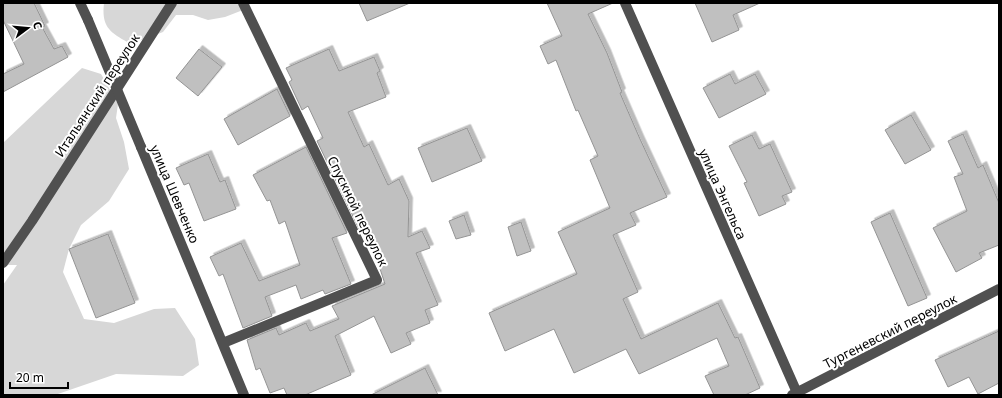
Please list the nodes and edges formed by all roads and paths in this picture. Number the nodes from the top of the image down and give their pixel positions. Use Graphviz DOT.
graph roads {
  1 [pos="80,3"];
  2 [pos="172,3"];
  3 [pos="243,3"];
  4 [pos="625,3"];
  5 [pos="3,263"];
  6 [pos="999,289"];
  7 [pos="223,343"];
  8 [pos="796,394"];
  9 [pos="244,395"];
  1 -- 7 [label="street, улица Шевченко, bridge"];
  2 -- 5 [label="street, Итальянский переулок"];
  3 -- 7 [label="street, Спускной переулок"];
  4 -- 8 [label="street, улица Энгельса"];
  6 -- 8 [label="street, Тургеневский переулок"];
  7 -- 9 [label="street, улица Шевченко"];
}
